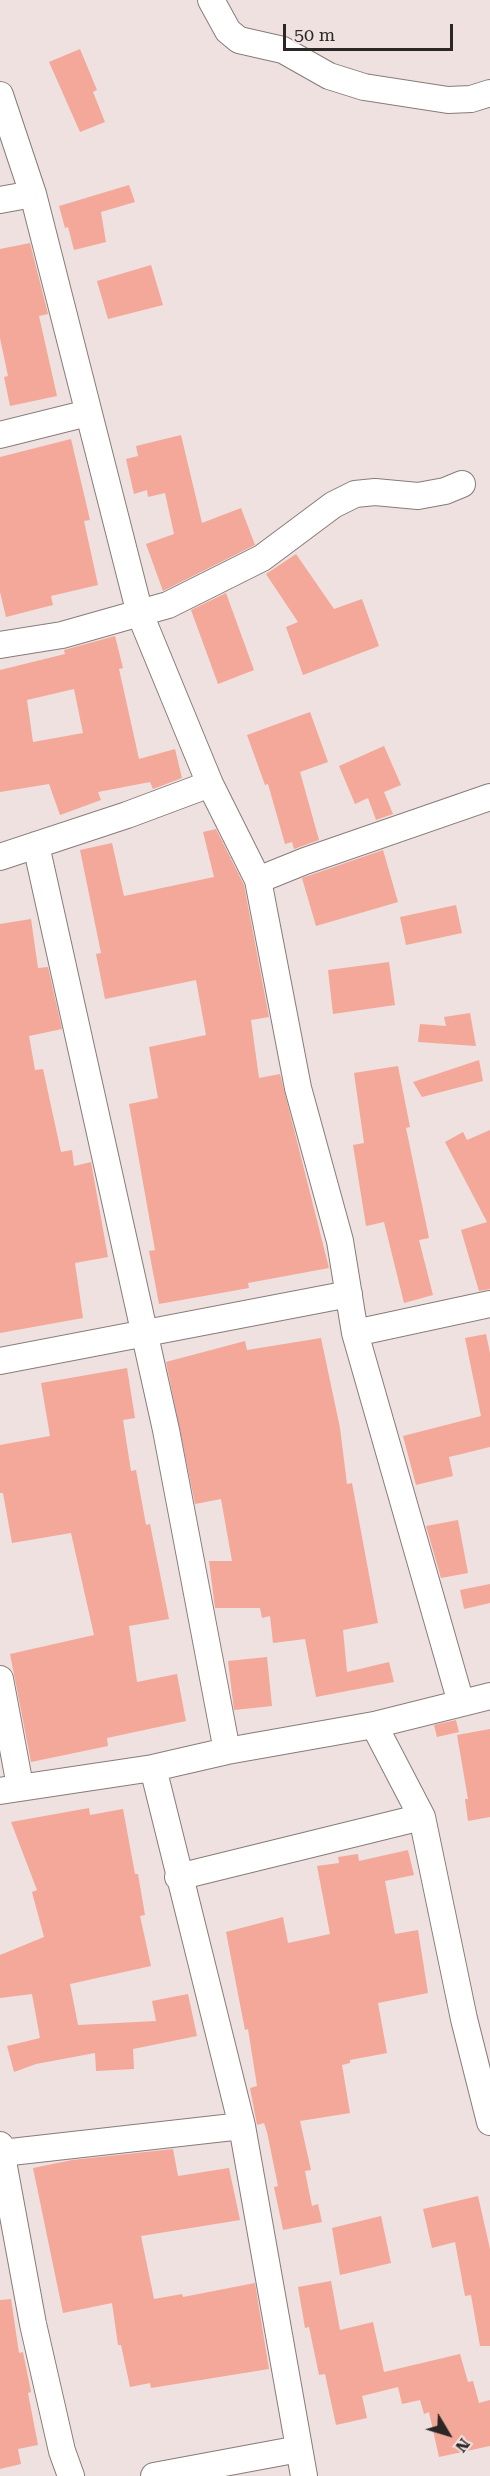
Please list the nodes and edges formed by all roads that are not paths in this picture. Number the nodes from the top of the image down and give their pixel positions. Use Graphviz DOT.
graph roads {
  1 [pos="211,0"];
  2 [pos="490,93"];
  3 [pos="0,95"];
  4 [pos="33,194"];
  5 [pos="0,200"];
  6 [pos="88,413"];
  7 [pos="0,435"];
  8 [pos="462,484"];
  9 [pos="140,614"];
  10 [pos="0,645"];
  11 [pos="210,784"];
  12 [pos="490,797"];
  13 [pos="36,845"];
  14 [pos="0,856"];
  15 [pos="258,880"];
  16 [pos="349,1294"];
  17 [pos="490,1304"];
  18 [pos="355,1333"];
  19 [pos="146,1335"];
  20 [pos="0,1361"];
  21 [pos="0,1679"];
  22 [pos="490,1696"];
  23 [pos="461,1703"];
  24 [pos="374,1725"];
  25 [pos="227,1751"];
  26 [pos="153,1768"];
  27 [pos="10,1789"];
  28 [pos="422,1817"];
  29 [pos="178,1877"];
  30 [pos="490,2122"];
  31 [pos="242,2126"];
  32 [pos="1,2149"];
  33 [pos="299,2449"];
  34 [pos="71,2476"];
  35 [pos="154,2476"];
  36 [pos="304,2476"];
  1 -- 2 [label="street"];
  3 -- 4 [label="street"];
  4 -- 5 [label="street"];
  4 -- 6 [label="street"];
  6 -- 7 [label="street"];
  6 -- 9 [label="street"];
  8 -- 9 [label="street"];
  9 -- 10 [label="street"];
  9 -- 11 [label="street"];
  11 -- 13 [label="street"];
  11 -- 15 [label="street"];
  12 -- 15 [label="street"];
  13 -- 14 [label="street"];
  13 -- 19 [label="street"];
  15 -- 16 [label="street"];
  16 -- 18 [label="street"];
  16 -- 19 [label="street"];
  17 -- 18 [label="street"];
  18 -- 23 [label="street"];
  19 -- 20 [label="street"];
  19 -- 25 [label="street"];
  21 -- 27 [label="street"];
  22 -- 23 [label="street"];
  23 -- 24 [label="street"];
  24 -- 25 [label="street"];
  24 -- 28 [label="street"];
  25 -- 26 [label="street"];
  26 -- 27 [label="street"];
  26 -- 29 [label="street"];
  28 -- 29 [label="street"];
  28 -- 30 [label="street"];
  29 -- 31 [label="street"];
  31 -- 32 [label="street"];
  31 -- 33 [label="street"];
  32 -- 34 [label="street"];
  33 -- 35 [label="street"];
  33 -- 36 [label="street"];
}
